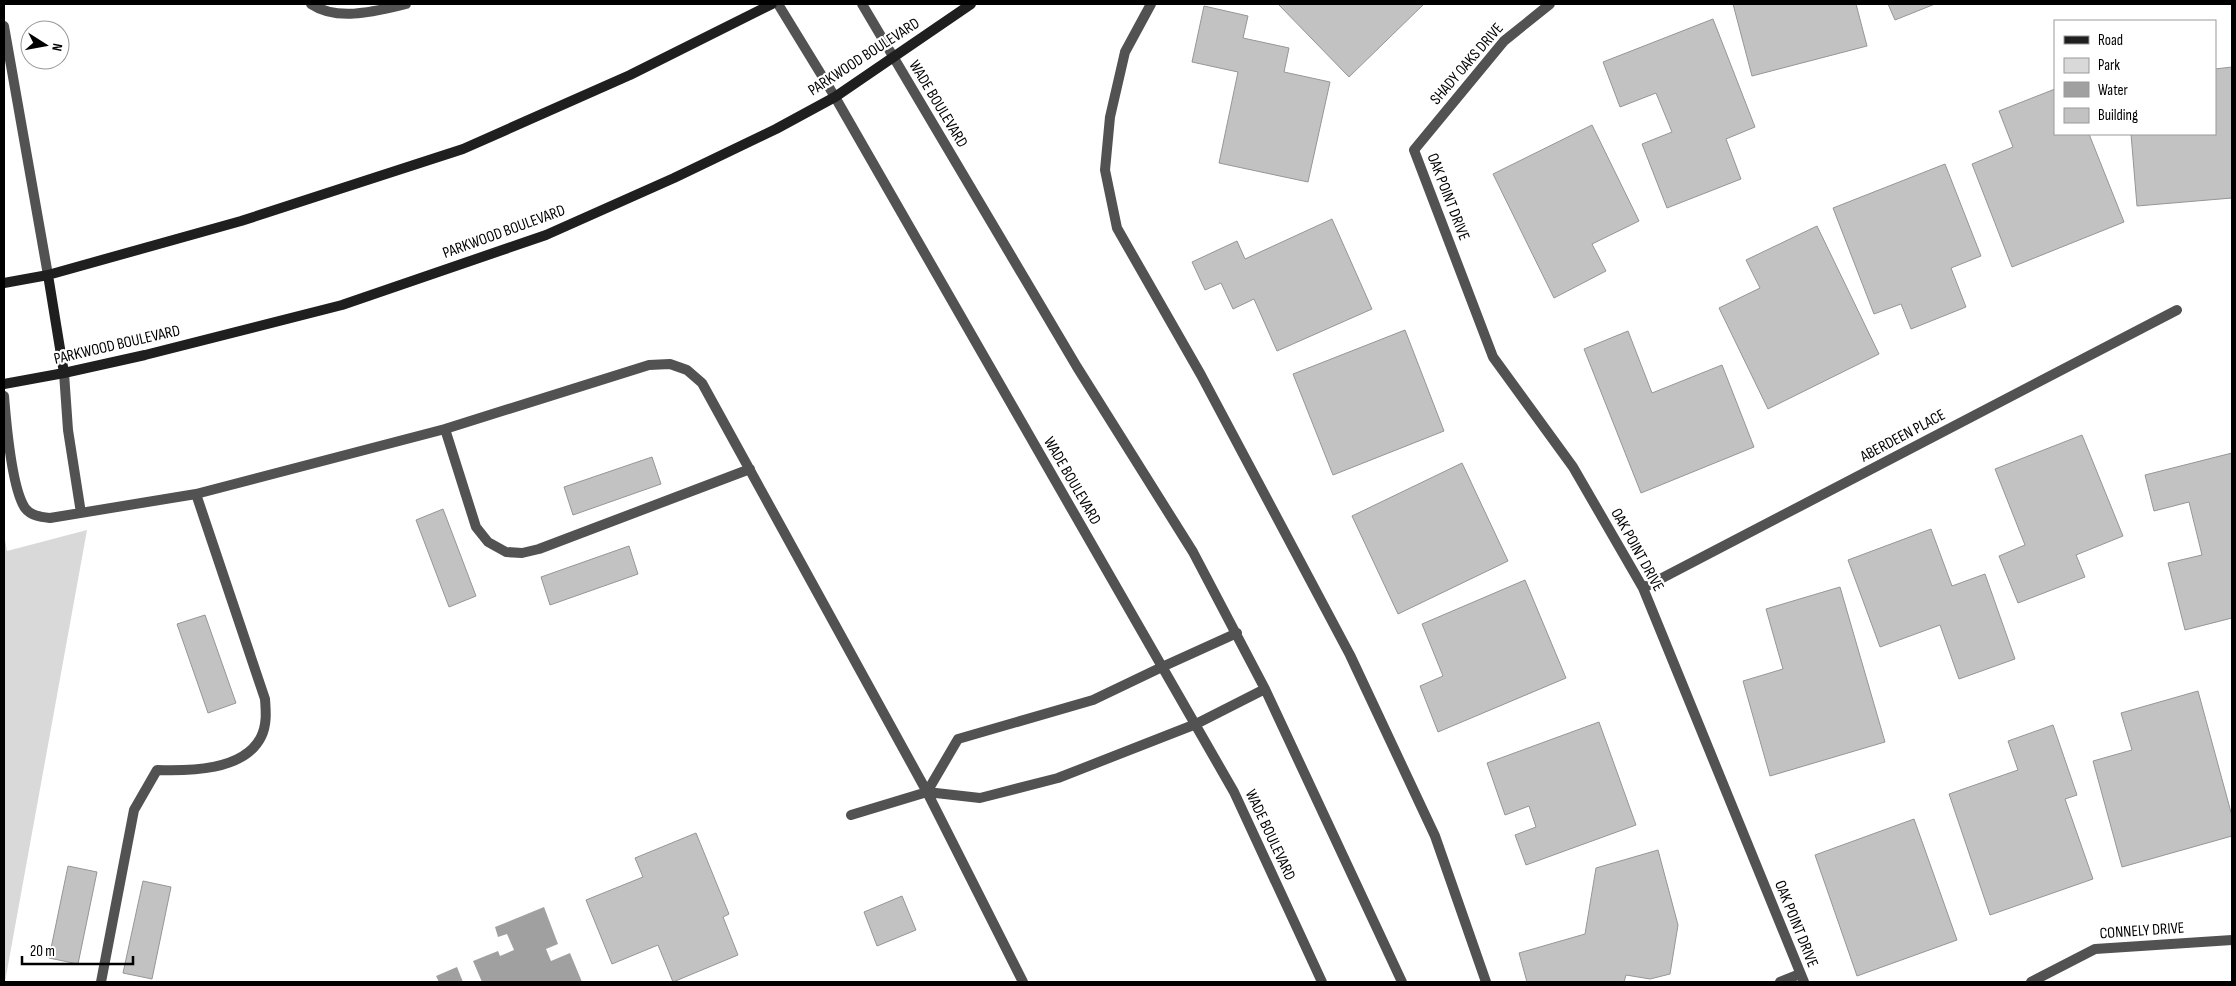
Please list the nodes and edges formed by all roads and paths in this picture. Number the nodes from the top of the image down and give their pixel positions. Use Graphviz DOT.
graph roads {
  1 [pos="311,4"];
  2 [pos="406,4"];
  3 [pos="772,4"];
  4 [pos="778,4"];
  5 [pos="862,4"];
  6 [pos="972,4"];
  7 [pos="1151,4"];
  8 [pos="1550,4"];
  9 [pos="4,26"];
  10 [pos="893,58"];
  11 [pos="835,97"];
  12 [pos="1414,150"];
  13 [pos="48,275"];
  14 [pos="4,283"];
  15 [pos="2177,310"];
  16 [pos="64,373"];
  17 [pos="4,384"];
  18 [pos="4,396"];
  19 [pos="445,429"];
  20 [pos="750,469"];
  21 [pos="196,494"];
  22 [pos="81,513"];
  23 [pos="1643,588"];
  24 [pos="1237,632"];
  25 [pos="1162,667"];
  26 [pos="1265,689"];
  27 [pos="1196,724"];
  28 [pos="926,792"];
  29 [pos="851,816"];
  30 [pos="2232,940"];
  31 [pos="1802,978"];
  32 [pos="101,982"];
  33 [pos="1023,982"];
  34 [pos="1322,982"];
  35 [pos="1402,982"];
  36 [pos="1486,982"];
  37 [pos="1780,982"];
  38 [pos="2031,982"];
  1 -- 2 [label="street"];
  3 -- 13 [label="main road"];
  4 -- 11 [label="street, WADE BOULEVARD"];
  5 -- 10 [label="street, WADE BOULEVARD"];
  6 -- 10 [label="main road, PARKWOOD BOULEVARD"];
  7 -- 36 [label="street"];
  8 -- 12 [label="street, SHADY OAKS DRIVE"];
  9 -- 13 [label="street"];
  10 -- 11 [label="main road, PARKWOOD BOULEVARD"];
  10 -- 24 [label="street, WADE BOULEVARD"];
  11 -- 16 [label="main road, PARKWOOD BOULEVARD"];
  11 -- 25 [label="street, WADE BOULEVARD"];
  12 -- 23 [label="street, OAK POINT DRIVE"];
  13 -- 14 [label="main road"];
  13 -- 16 [label="main road"];
  15 -- 23 [label="street, ABERDEEN PLACE"];
  16 -- 17 [label="main road, PARKWOOD BOULEVARD"];
  16 -- 22 [label="street"];
  18 -- 22 [label="street"];
  19 -- 20 [label="street"];
  19 -- 20 [label="street"];
  19 -- 21 [label="street"];
  20 -- 28 [label="street"];
  21 -- 22 [label="street"];
  21 -- 32 [label="street"];
  23 -- 31 [label="street, OAK POINT DRIVE"];
  24 -- 25 [label="street"];
  24 -- 26 [label="street, WADE BOULEVARD"];
  25 -- 27 [label="street, WADE BOULEVARD"];
  25 -- 28 [label="street"];
  26 -- 27 [label="street"];
  26 -- 35 [label="street, WADE BOULEVARD"];
  27 -- 28 [label="street"];
  27 -- 34 [label="street, WADE BOULEVARD"];
  28 -- 29 [label="street"];
  28 -- 33 [label="street"];
  30 -- 38 [label="street, CONNELY DRIVE"];
  31 -- 37 [label="street"];
}
